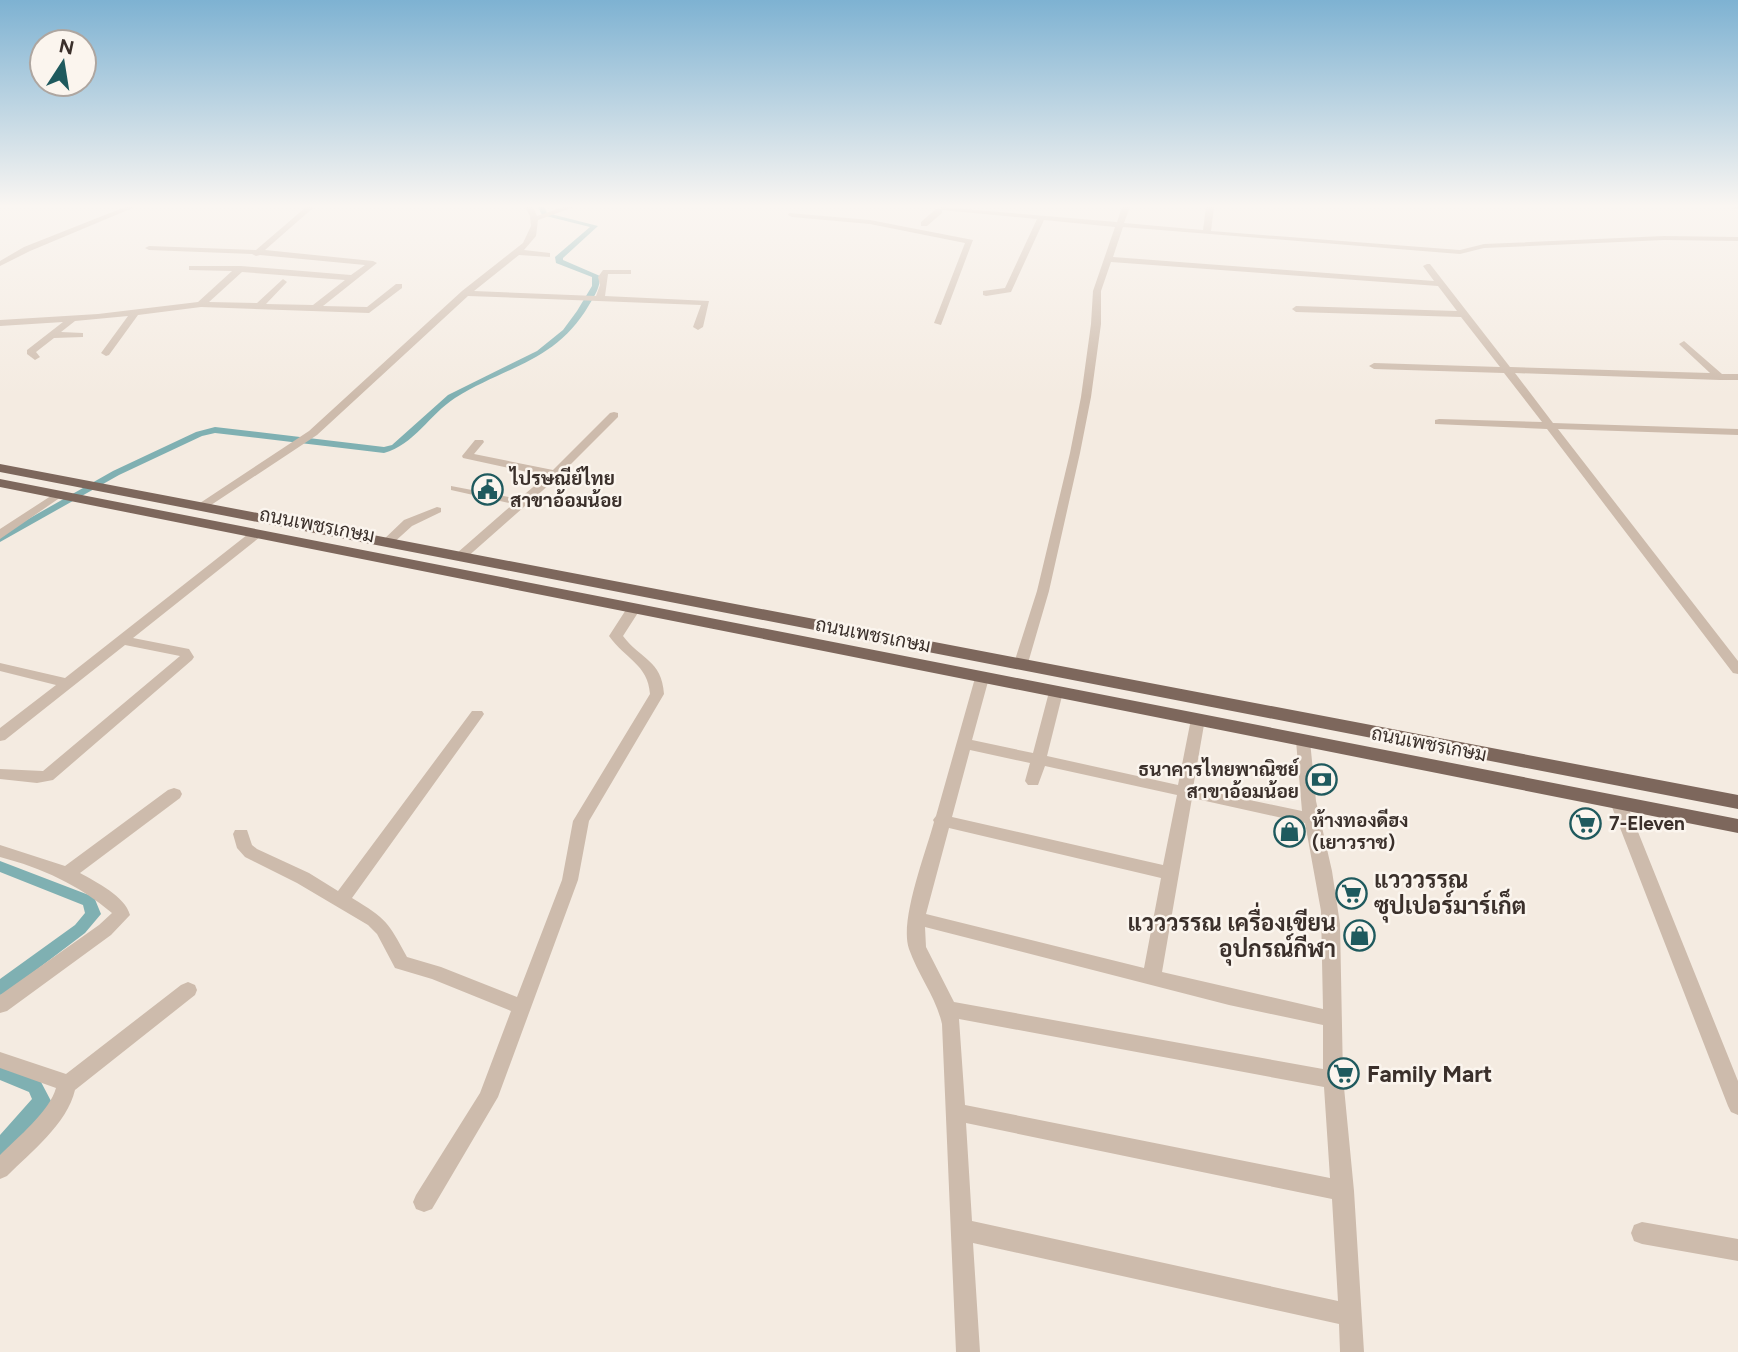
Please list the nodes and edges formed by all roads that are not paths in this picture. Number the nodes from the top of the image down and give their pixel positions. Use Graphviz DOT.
graph roads {
  1 [pos="238,270"];
  2 [pos="253,270"];
  3 [pos="364,270"];
  4 [pos="494,270"];
  5 [pos="959,270"];
  6 [pos="1017,270"];
  7 [pos="1104,270"];
  8 [pos="1255,270"];
  9 [pos="1430,270"];
  10 [pos="628,272"];
  11 [pos="353,278"];
  12 [pos="283,282"];
  13 [pos="1440,284"];
  14 [pos="399,286"];
  15 [pos="465,293"];
  16 [pos="986,293"];
  17 [pos="598,298"];
  18 [pos="201,304"];
  19 [pos="261,304"];
  20 [pos="316,307"];
  21 [pos="1296,309"];
  22 [pos="136,311"];
  23 [pos="1464,314"];
  24 [pos="72,319"];
  25 [pos="0,323"];
  26 [pos="938,323"];
  27 [pos="698,327"];
  28 [pos="51,335"];
  29 [pos="80,335"];
  30 [pos="1684,344"];
  31 [pos="106,353"];
  32 [pos="35,357"];
  33 [pos="1374,366"];
  34 [pos="1506,371"];
  35 [pos="1720,377"];
  36 [pos="1738,377"];
  37 [pos="614,415"];
  38 [pos="1439,422"];
  39 [pos="1550,427"];
  40 [pos="1738,432"];
  41 [pos="479,442"];
  42 [pos="0,468"];
  43 [pos="555,474"];
  44 [pos="0,483"];
  45 [pos="455,488"];
  46 [pos="67,497"];
  47 [pos="523,503"];
  48 [pos="201,507"];
  49 [pos="437,510"];
  50 [pos="0,534"];
  51 [pos="256,534"];
  52 [pos="387,542"];
  53 [pos="461,556"];
  54 [pos="634,608"];
  55 [pos="122,640"];
  56 [pos="1021,663"];
  57 [pos="0,667"];
  58 [pos="1738,670"];
  59 [pos="982,678"];
  60 [pos="68,683"];
  61 [pos="1056,692"];
  62 [pos="477,714"];
  63 [pos="1198,719"];
  64 [pos="0,736"];
  65 [pos="1303,741"];
  66 [pos="963,743"];
  67 [pos="1038,759"];
  68 [pos="0,774"];
  69 [pos="1033,781"];
  70 [pos="1185,792"];
  71 [pos="174,794"];
  72 [pos="1618,802"];
  73 [pos="1738,802"];
  74 [pos="1311,819"];
  75 [pos="941,820"];
  76 [pos="1738,826"];
  77 [pos="241,834"];
  78 [pos="0,851"];
  79 [pos="1169,873"];
  80 [pos="67,874"];
  81 [pos="341,900"];
  82 [pos="916,918"];
  83 [pos="1152,976"];
  84 [pos="188,990"];
  85 [pos="0,1005"];
  86 [pos="521,1007"];
  87 [pos="948,1009"];
  88 [pos="1330,1019"];
  89 [pos="0,1060"];
  90 [pos="1333,1080"];
  91 [pos="66,1085"];
  92 [pos="1738,1106"];
  93 [pos="957,1112"];
  94 [pos="0,1169"];
  95 [pos="1343,1191"];
  96 [pos="424,1202"];
  97 [pos="962,1230"];
  98 [pos="1642,1233"];
  99 [pos="1738,1250"];
  100 [pos="1351,1315"];
  101 [pos="968,1352"];
  102 [pos="1352,1352"];
  1 -- 18 [label="street"];
  2 -- 11 [label="street"];
  3 -- 11 [label="street"];
  4 -- 15 [label="street"];
  5 -- 26 [label="street"];
  6 -- 16 [label="street"];
  7 -- 56 [label="street"];
  8 -- 13 [label="street"];
  9 -- 13 [label="street"];
  10 -- 17 [label="street"];
  11 -- 20 [label="street"];
  12 -- 19 [label="street"];
  13 -- 23 [label="street"];
  14 -- 20 [label="street"];
  15 -- 17 [label="street"];
  15 -- 48 [label="street"];
  17 -- 27 [label="street"];
  18 -- 19 [label="street"];
  18 -- 22 [label="street"];
  19 -- 20 [label="street"];
  21 -- 23 [label="street"];
  22 -- 24 [label="street"];
  22 -- 31 [label="street"];
  23 -- 34 [label="street"];
  24 -- 25 [label="street"];
  24 -- 28 [label="street"];
  28 -- 29 [label="street"];
  28 -- 32 [label="street"];
  30 -- 35 [label="street"];
  33 -- 34 [label="street"];
  34 -- 35 [label="street"];
  34 -- 39 [label="street"];
  35 -- 36 [label="street"];
  37 -- 43 [label="street"];
  38 -- 39 [label="street"];
  39 -- 40 [label="street"];
  39 -- 58 [label="street"];
  41 -- 43 [label="street"];
  42 -- 48 [label="main road, ถนนเพชรเกษม"];
  43 -- 47 [label="street"];
  44 -- 46 [label="main road, ถนนเพชรเกษม"];
  45 -- 47 [label="street"];
  46 -- 50 [label="street"];
  46 -- 51 [label="main road, ถนนเพชรเกษม"];
  47 -- 53 [label="street"];
  48 -- 52 [label="main road, ถนนเพชรเกษม"];
  49 -- 52 [label="street"];
  51 -- 54 [label="main road, ถนนเพชรเกษม"];
  51 -- 55 [label="street"];
  52 -- 53 [label="main road, ถนนเพชรเกษม"];
  53 -- 56 [label="main road, ถนนเพชรเกษม"];
  54 -- 59 [label="main road, ถนนเพชรเกษม"];
  54 -- 86 [label="street"];
  55 -- 60 [label="street"];
  55 -- 68 [label="street"];
  56 -- 73 [label="main road, ถนนเพชรเกษม"];
  57 -- 60 [label="street"];
  59 -- 61 [label="main road, ถนนเพชรเกษม"];
  59 -- 66 [label="street"];
  60 -- 64 [label="street"];
  61 -- 63 [label="main road, ถนนเพชรเกษม"];
  61 -- 67 [label="street"];
  62 -- 81 [label="street"];
  63 -- 65 [label="main road, ถนนเพชรเกษม"];
  63 -- 70 [label="street"];
  65 -- 72 [label="main road, ถนนเพชรเกษม"];
  65 -- 74 [label="street"];
  66 -- 67 [label="street"];
  66 -- 75 [label="street"];
  67 -- 69 [label="street"];
  67 -- 70 [label="street"];
  70 -- 74 [label="street"];
  70 -- 79 [label="street"];
  71 -- 80 [label="street"];
  72 -- 76 [label="main road, ถนนเพชรเกษม"];
  72 -- 92 [label="street"];
  74 -- 88 [label="street"];
  75 -- 79 [label="street"];
  75 -- 82 [label="street"];
  77 -- 81 [label="street"];
  78 -- 80 [label="street"];
  79 -- 83 [label="street"];
  80 -- 85 [label="street"];
  81 -- 86 [label="street"];
  82 -- 83 [label="street"];
  82 -- 87 [label="street"];
  83 -- 88 [label="street"];
  84 -- 91 [label="street"];
  86 -- 96 [label="street"];
  87 -- 90 [label="street"];
  87 -- 93 [label="street"];
  88 -- 90 [label="street"];
  89 -- 91 [label="street"];
  90 -- 95 [label="street"];
  91 -- 94 [label="street"];
  93 -- 95 [label="street"];
  93 -- 97 [label="street"];
  95 -- 100 [label="street"];
  97 -- 100 [label="street"];
  97 -- 101 [label="street"];
  98 -- 99 [label="street"];
  100 -- 102 [label="street"];
}
